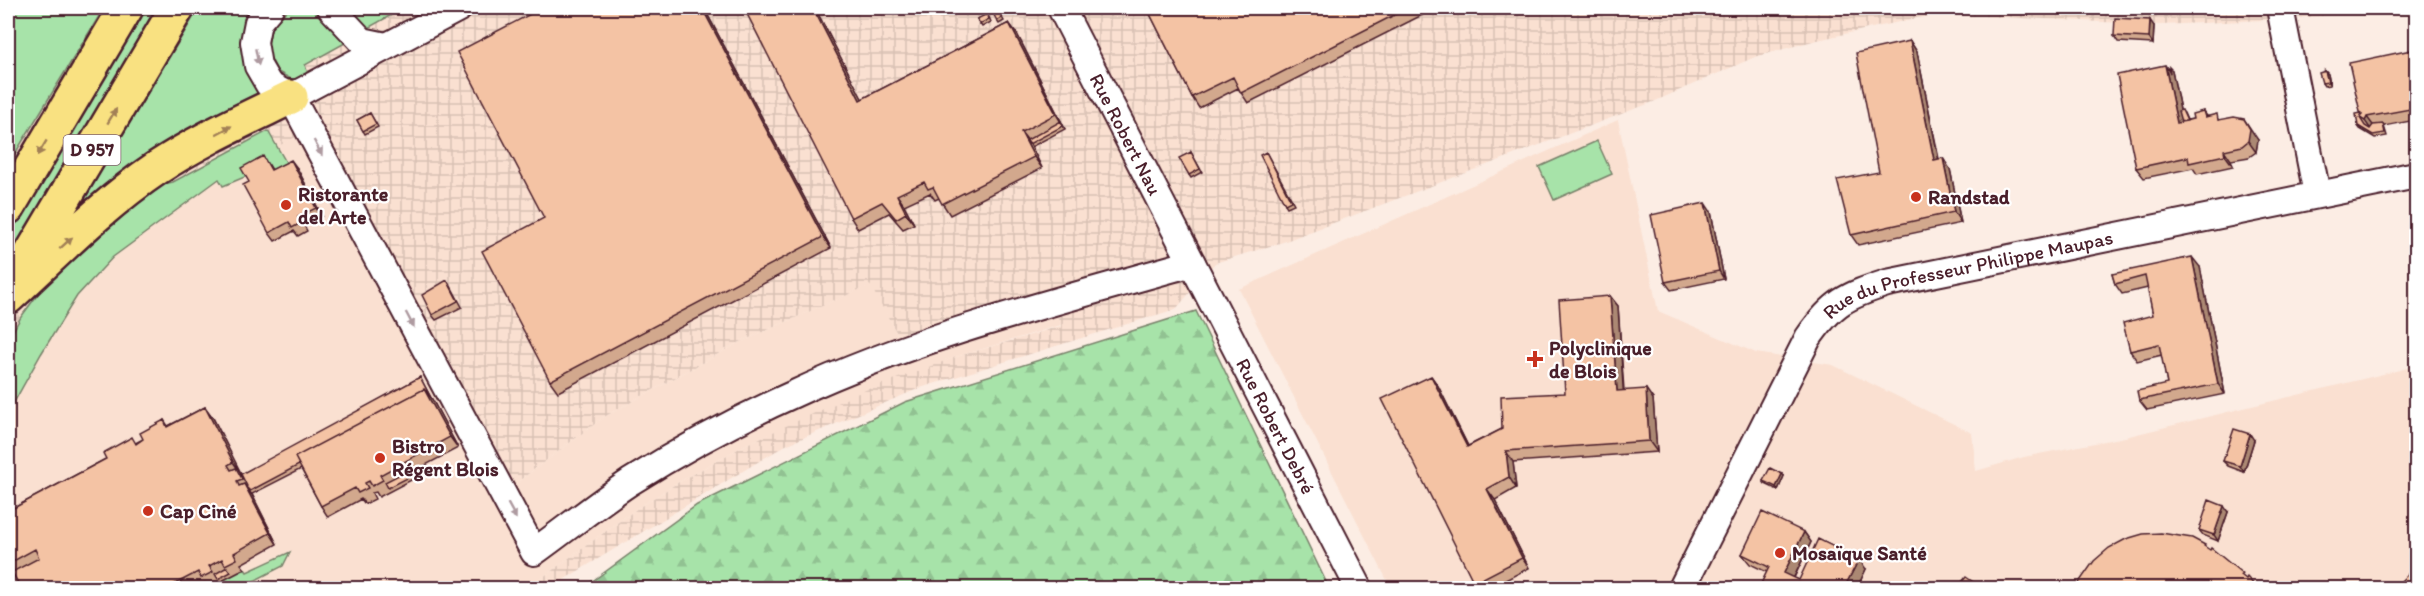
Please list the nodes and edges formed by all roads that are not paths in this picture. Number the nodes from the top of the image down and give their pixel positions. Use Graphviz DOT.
graph roads {
  1 [pos="126,8"];
  2 [pos="177,8"];
  3 [pos="270,8"];
  4 [pos="330,8"];
  5 [pos="459,8"];
  6 [pos="1061,8"];
  7 [pos="2282,17"];
  8 [pos="386,46"];
  9 [pos="291,97"];
  10 [pos="2416,175"];
  11 [pos="2317,194"];
  12 [pos="8,207"];
  13 [pos="1192,263"];
  14 [pos="8,295"];
  15 [pos="1359,588"];
  16 [pos="1682,588"];
  1 -- 12 [label="main road, D 957, one-way"];
  14 -- 2 [label="main road, D 957, one-way"];
  3 -- 9 [label="street, one-way"];
  4 -- 8 [label="street"];
  5 -- 8 [label="street"];
  6 -- 13 [label="street, Rue Robert Nau"];
  7 -- 11 [label="street"];
  8 -- 9 [label="street"];
  9 -- 13 [label="street, one-way"];
  14 -- 9 [label="main road, one-way"];
  10 -- 11 [label="street, Rue du Professeur Philippe Maupas"];
  11 -- 16 [label="street, Rue du Professeur Philippe Maupas"];
  13 -- 15 [label="street, Rue Robert Debré"];
}
